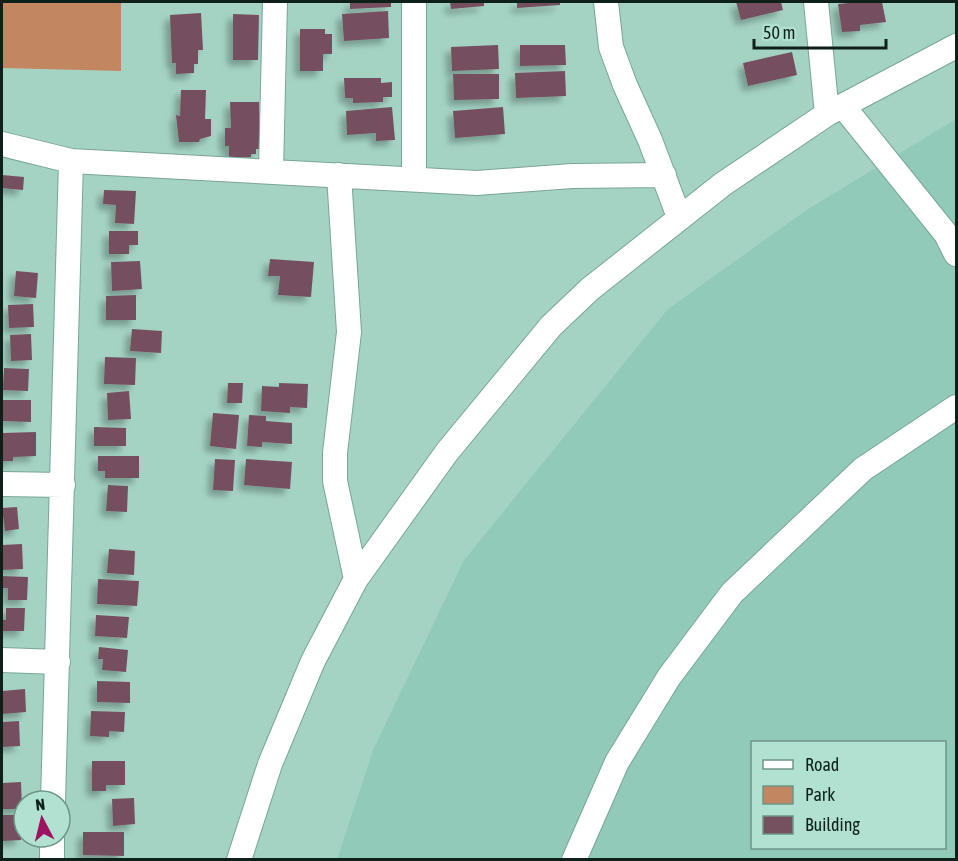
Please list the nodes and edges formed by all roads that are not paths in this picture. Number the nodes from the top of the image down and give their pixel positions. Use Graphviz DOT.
graph roads {
  1 [pos="275,2"];
  2 [pos="414,2"];
  3 [pos="606,2"];
  4 [pos="816,2"];
  5 [pos="957,46"];
  6 [pos="835,110"];
  7 [pos="2,144"];
  8 [pos="71,161"];
  9 [pos="271,171"];
  10 [pos="664,174"];
  11 [pos="339,175"];
  12 [pos="414,179"];
  13 [pos="679,217"];
  14 [pos="957,254"];
  15 [pos="957,407"];
  16 [pos="2,484"];
  17 [pos="63,485"];
  18 [pos="356,579"];
  19 [pos="2,660"];
  20 [pos="58,662"];
  21 [pos="53,789"];
  22 [pos="239,860"];
  23 [pos="574,860"];
  1 -- 9 [label="street"];
  2 -- 12 [label="street"];
  3 -- 10 [label="street"];
  4 -- 6 [label="street"];
  5 -- 6 [label="street"];
  6 -- 13 [label="street"];
  6 -- 14 [label="street"];
  7 -- 8 [label="street"];
  8 -- 9 [label="street"];
  8 -- 17 [label="street"];
  9 -- 11 [label="street"];
  10 -- 12 [label="street"];
  10 -- 13 [label="street"];
  11 -- 12 [label="street"];
  11 -- 18 [label="street"];
  13 -- 18 [label="street"];
  15 -- 23 [label="street"];
  16 -- 17 [label="street"];
  17 -- 20 [label="street"];
  18 -- 22 [label="street"];
  19 -- 20 [label="street"];
  20 -- 21 [label="street"];
}
